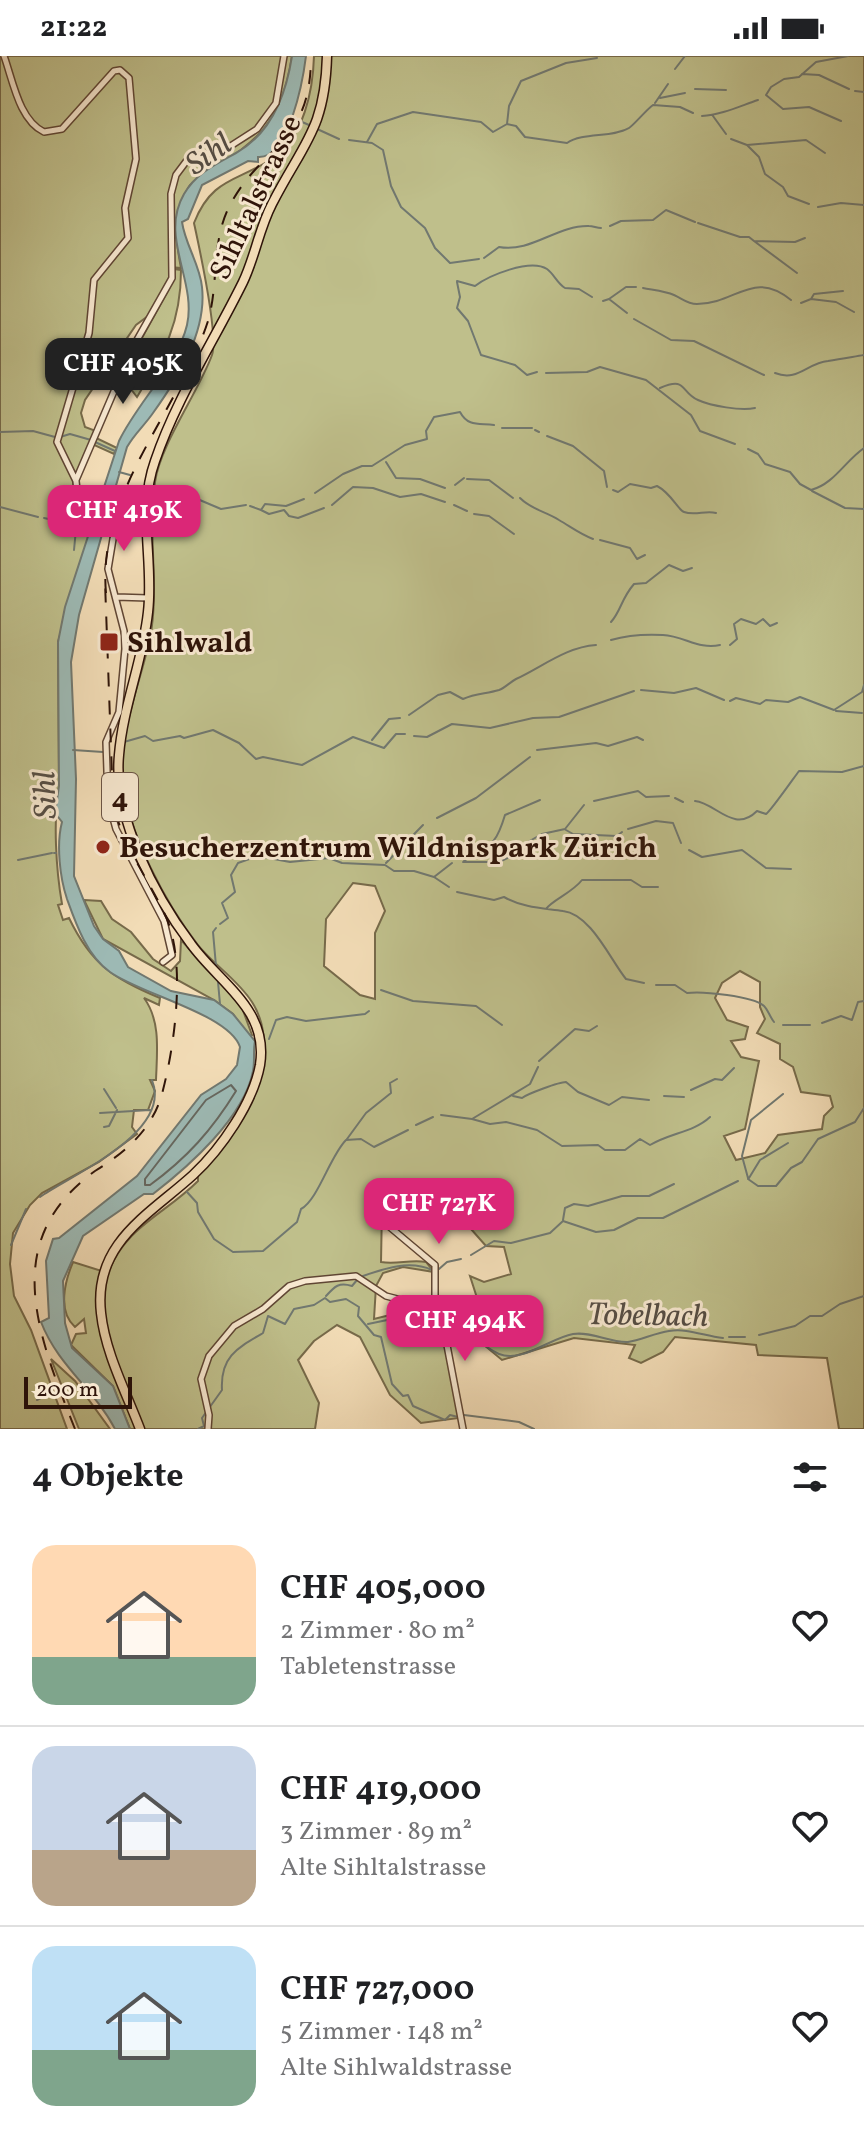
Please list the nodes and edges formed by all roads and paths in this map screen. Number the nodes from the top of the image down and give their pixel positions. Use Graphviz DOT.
graph roads {
  1 [pos="4,56"];
  2 [pos="284,56"];
  3 [pos="327,56"];
  4 [pos="76,481"];
  5 [pos="116,597"];
  6 [pos="149,598"];
  7 [pos="163,962"];
  8 [pos="379,1218"];
  9 [pos="434,1296"];
  10 [pos="424,1304"];
  11 [pos="436,1309"];
  12 [pos="140,1429"];
  13 [pos="208,1429"];
  14 [pos="463,1429"];
  1 -- 4 [label="street"];
  2 -- 4 [label="street"];
  3 -- 6 [label="main road, Sihltalstrasse / 4"];
  4 -- 5 [label="street"];
  5 -- 6 [label="street"];
  5 -- 7 [label="street"];
  6 -- 12 [label="main road, Sihltalstrasse / 4"];
  8 -- 9 [label="street"];
  9 -- 10 [label="street"];
  9 -- 11 [label="street"];
  10 -- 11 [label="street"];
  10 -- 13 [label="street"];
  11 -- 14 [label="street"];
}
